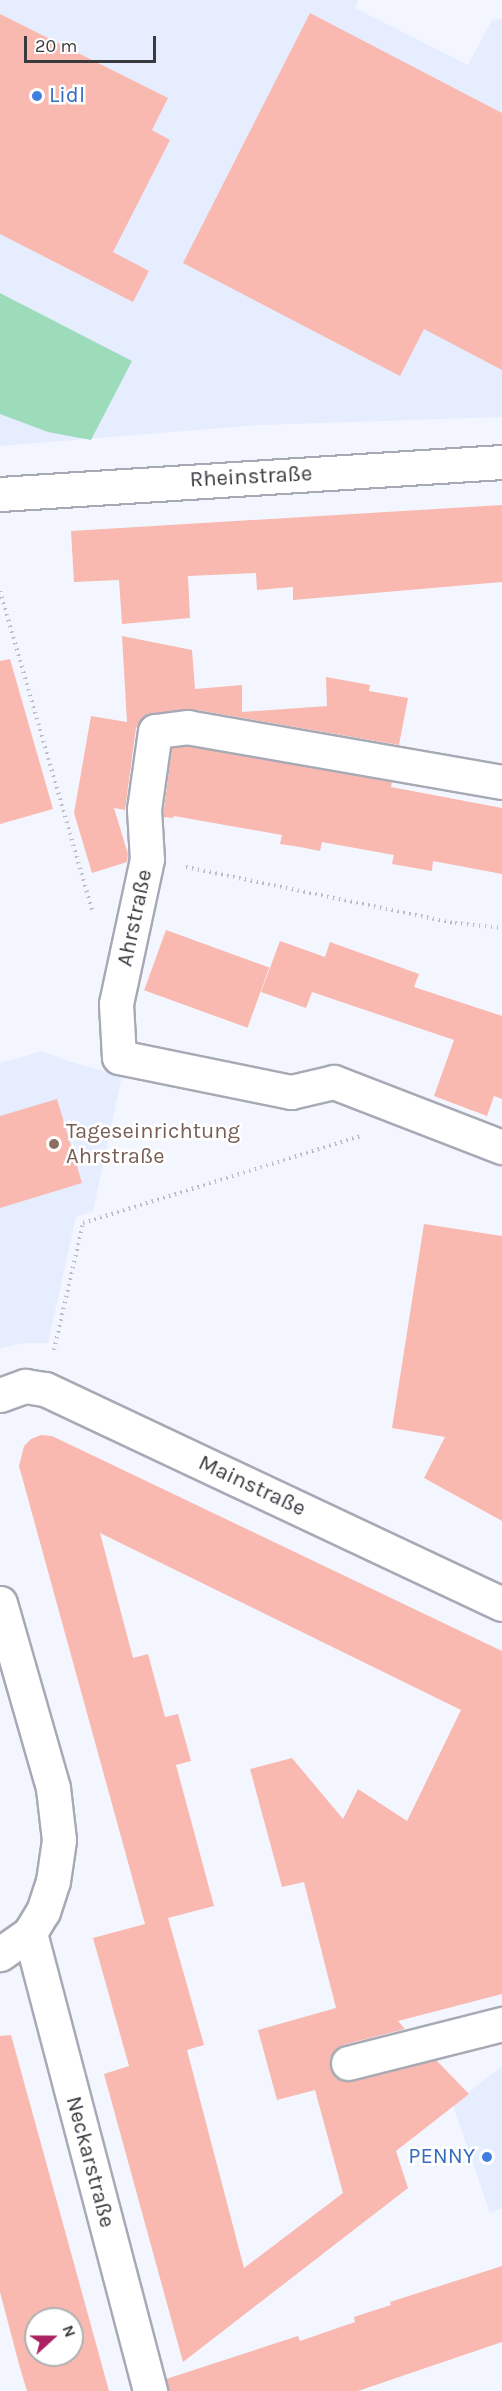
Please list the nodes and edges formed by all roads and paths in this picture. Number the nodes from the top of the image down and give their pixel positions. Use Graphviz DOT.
graph roads {
  1 [pos="502,462"];
  2 [pos="0,494"];
  3 [pos="0,591"];
  4 [pos="502,782"];
  5 [pos="147,859"];
  6 [pos="94,922"];
  7 [pos="502,928"];
  8 [pos="366,1134"];
  9 [pos="502,1147"];
  10 [pos="45,1389"];
  11 [pos="0,1395"];
  12 [pos="0,1603"];
  13 [pos="502,1604"];
  14 [pos="30,1933"];
  15 [pos="0,1954"];
  16 [pos="502,2024"];
  17 [pos="348,2063"];
  18 [pos="150,2391"];
  1 -- 2 [label="street, Rheinstraße"];
  3 -- 6 [label="path"];
  4 -- 5 [label="street, Ahrstraße"];
  5 -- 7 [label="path"];
  5 -- 9 [label="street, Ahrstraße"];
  8 -- 10 [label="path"];
  10 -- 11 [label="street, Mainstraße"];
  10 -- 13 [label="street, Mainstraße"];
  12 -- 14 [label="street"];
  14 -- 15 [label="street"];
  14 -- 18 [label="street, Neckarstraße"];
  16 -- 17 [label="street"];
}
